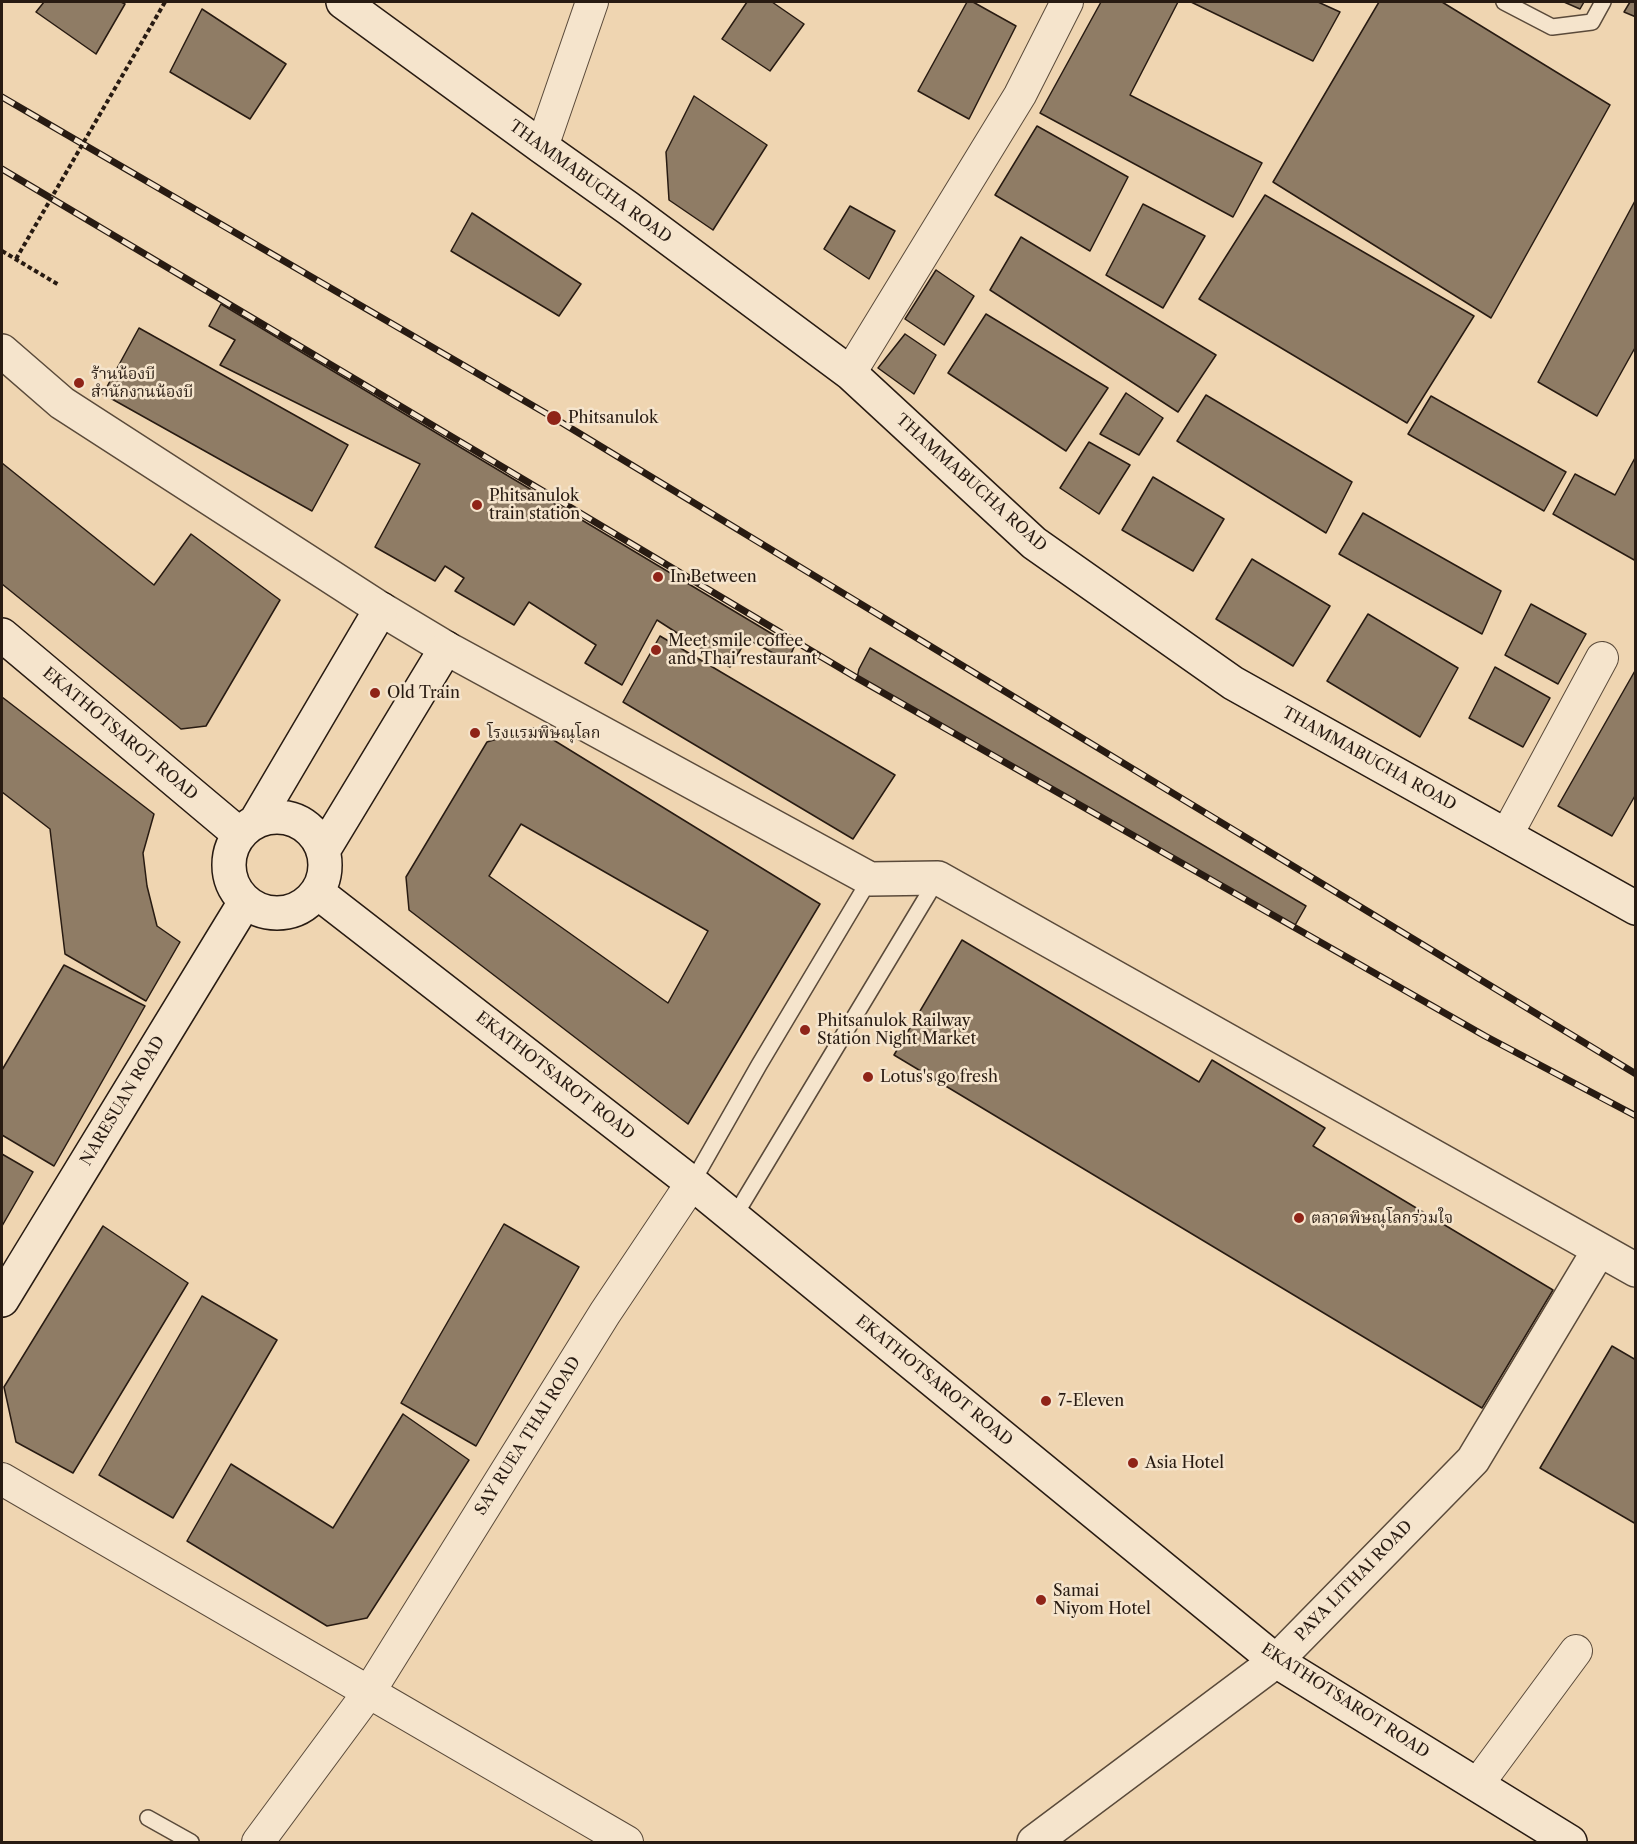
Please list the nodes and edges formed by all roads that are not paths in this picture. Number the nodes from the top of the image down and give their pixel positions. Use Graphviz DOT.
graph roads {
  1 [pos="343,2"];
  2 [pos="592,2"];
  3 [pos="1067,2"];
  4 [pos="1504,2"];
  5 [pos="1603,2"];
  6 [pos="542,147"];
  7 [pos="2,351"];
  8 [pos="850,373"];
  9 [pos="381,609"];
  10 [pos="2,635"];
  11 [pos="446,648"];
  12 [pos="1602,658"];
  13 [pos="248,828"];
  14 [pos="1506,836"];
  15 [pos="323,851"];
  16 [pos="938,878"];
  17 [pos="870,879"];
  18 [pos="317,892"];
  19 [pos="245,902"];
  20 [pos="1635,908"];
  21 [pos="692,1183"];
  22 [pos="734,1217"];
  23 [pos="1599,1250"];
  24 [pos="1635,1270"];
  25 [pos="2,1300"];
  26 [pos="2,1479"];
  27 [pos="1576,1651"];
  28 [pos="1276,1661"];
  29 [pos="369,1692"];
  30 [pos="1477,1785"];
  31 [pos="148,1818"];
  32 [pos="191,1842"];
  33 [pos="258,1842"];
  34 [pos="627,1842"];
  35 [pos="1034,1842"];
  36 [pos="1570,1842"];
  1 -- 6 [label="main road, THAMMABUCHA ROAD"];
  2 -- 6 [label="street"];
  3 -- 8 [label="street"];
  4 -- 5 [label="lane"];
  6 -- 8 [label="main road, THAMMABUCHA ROAD"];
  7 -- 9 [label="main road"];
  8 -- 14 [label="main road, THAMMABUCHA ROAD"];
  9 -- 11 [label="main road"];
  9 -- 13 [label="main road"];
  10 -- 13 [label="main road, EKATHOTSAROT ROAD"];
  11 -- 15 [label="main road"];
  11 -- 17 [label="main road"];
  12 -- 14 [label="street"];
  13 -- 15 [label="main road"];
  13 -- 19 [label="main road"];
  14 -- 20 [label="main road, THAMMABUCHA ROAD"];
  15 -- 18 [label="main road"];
  16 -- 17 [label="main road"];
  16 -- 22 [label="lane"];
  16 -- 23 [label="main road"];
  17 -- 21 [label="lane"];
  18 -- 19 [label="main road"];
  18 -- 21 [label="main road, EKATHOTSAROT ROAD"];
  19 -- 25 [label="main road, NARESUAN ROAD"];
  21 -- 22 [label="main road, EKATHOTSAROT ROAD"];
  21 -- 29 [label="street, SAY RUEA THAI ROAD"];
  22 -- 28 [label="main road, EKATHOTSAROT ROAD"];
  23 -- 24 [label="main road"];
  23 -- 28 [label="main road, PAYA LITHAI ROAD"];
  26 -- 29 [label="street"];
  27 -- 30 [label="street"];
  28 -- 30 [label="main road, EKATHOTSAROT ROAD"];
  28 -- 35 [label="main road, PAYA LITHAI ROAD"];
  29 -- 33 [label="street, SAY RUEA THAI ROAD"];
  29 -- 34 [label="street"];
  30 -- 36 [label="main road, EKATHOTSAROT ROAD"];
  31 -- 32 [label="lane"];
}
